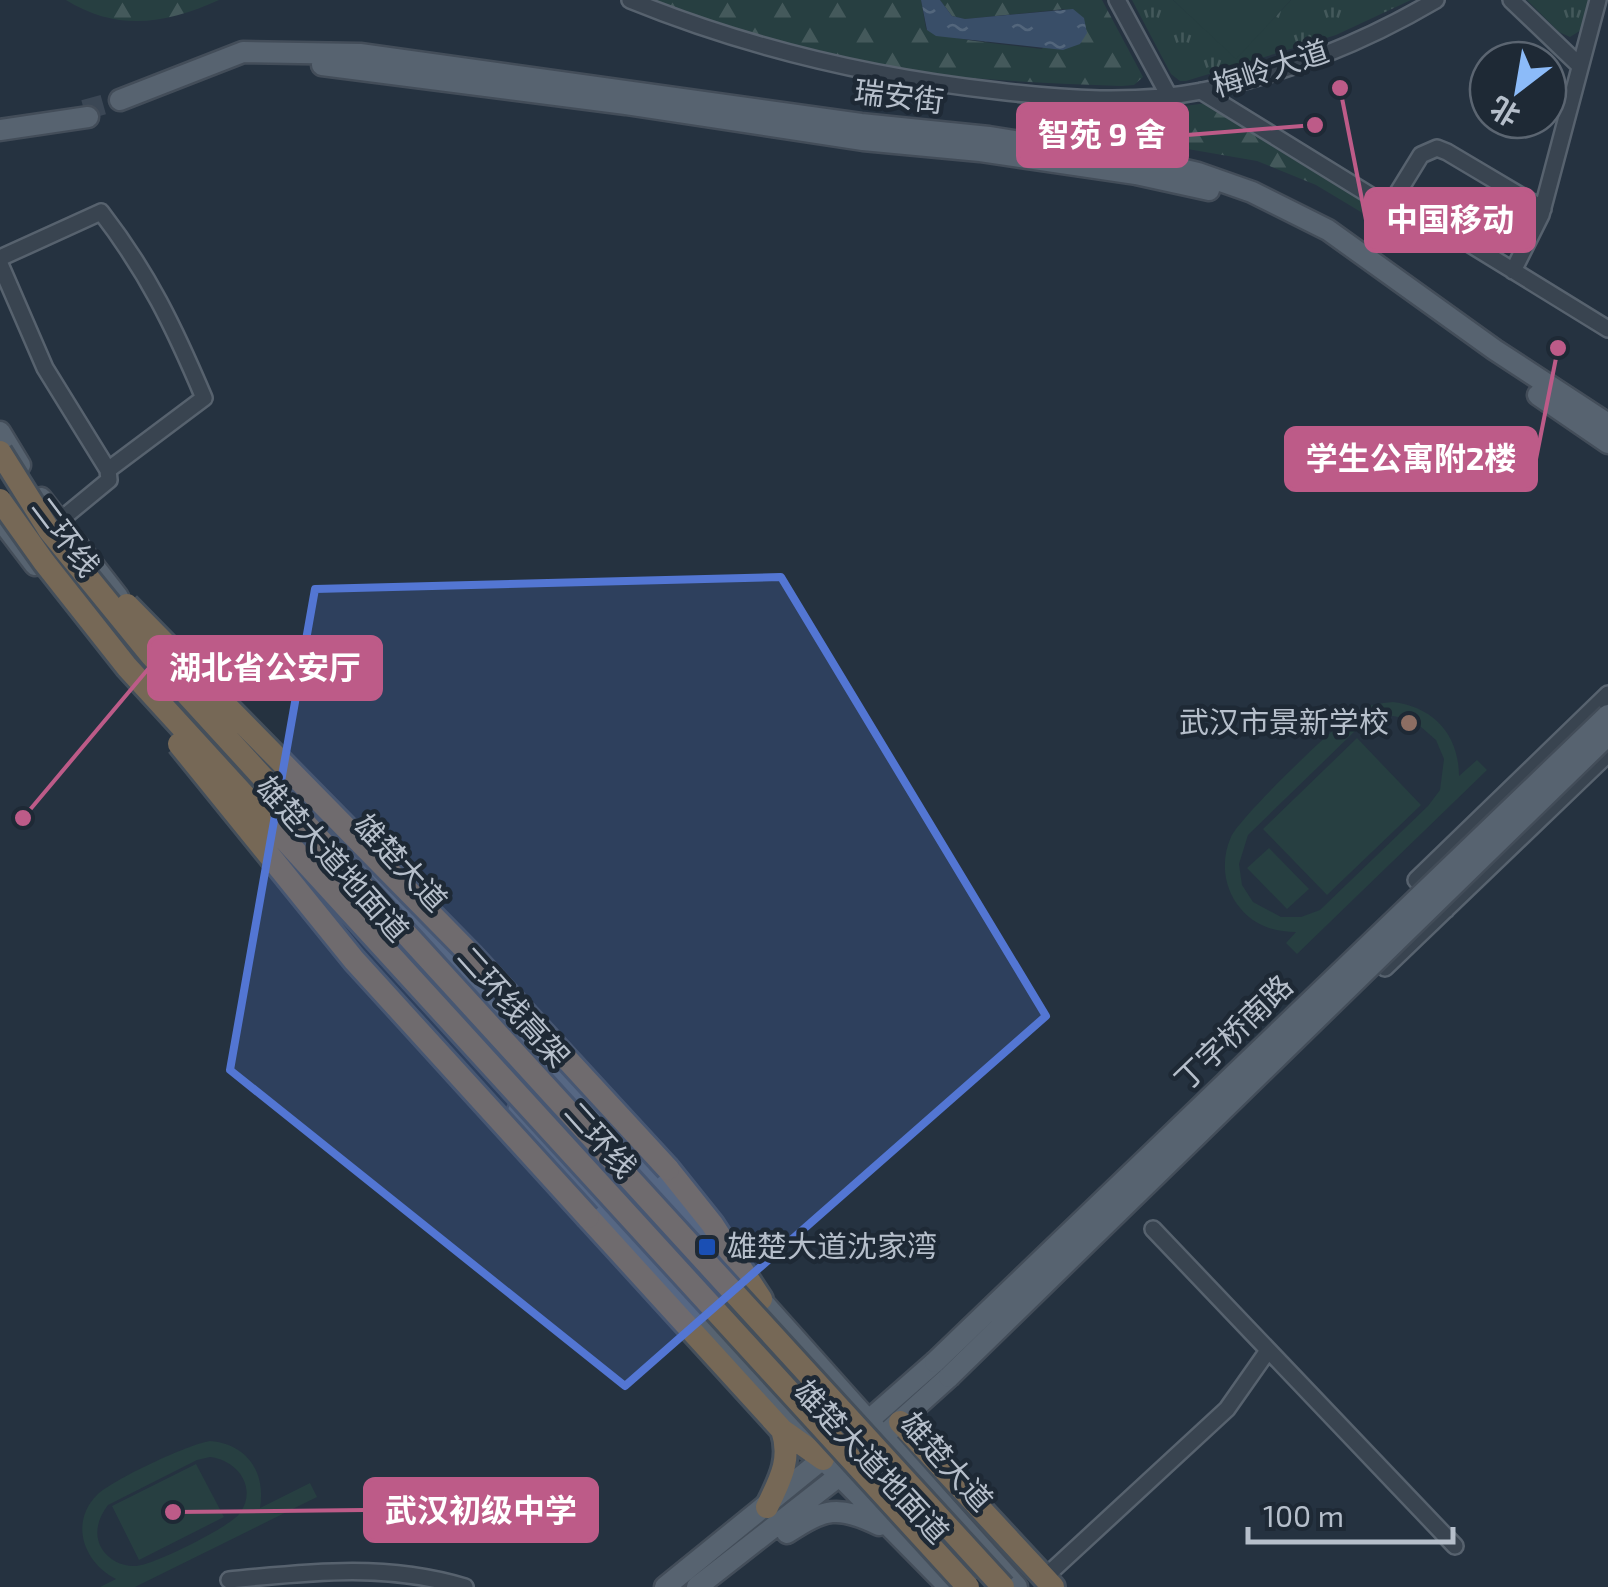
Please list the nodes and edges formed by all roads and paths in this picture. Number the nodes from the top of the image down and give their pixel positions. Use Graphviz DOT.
graph roads {
  1 [pos="630,0"];
  2 [pos="1117,0"];
  3 [pos="1436,0"];
  4 [pos="1511,0"];
  5 [pos="1598,0"];
  6 [pos="1580,66"];
  7 [pos="1202,91"];
  8 [pos="1168,96"];
  9 [pos="0,119"];
  10 [pos="0,130"];
  11 [pos="1395,198"];
  12 [pos="1543,210"];
  13 [pos="0,261"];
  14 [pos="1513,271"];
  15 [pos="1608,329"];
  16 [pos="1608,424"];
  17 [pos="0,432"];
  18 [pos="1608,443"];
  19 [pos="0,452"];
  20 [pos="108,470"];
  21 [pos="0,500"];
  22 [pos="0,519"];
  23 [pos="58,522"];
  24 [pos="128,667"];
  25 [pos="1608,694"];
  26 [pos="1608,715"];
  27 [pos="1608,735"];
  28 [pos="1608,754"];
  29 [pos="1446,910"];
  30 [pos="1386,968"];
  31 [pos="1153,1229"];
  32 [pos="761,1299"];
  33 [pos="1268,1352"];
  34 [pos="942,1369"];
  35 [pos="900,1415"];
  36 [pos="869,1420"];
  37 [pos="782,1430"];
  38 [pos="831,1468"];
  39 [pos="767,1507"];
  40 [pos="892,1532"];
  41 [pos="766,1534"];
  42 [pos="1454,1546"];
  43 [pos="229,1580"];
  44 [pos="1048,1583"];
  45 [pos="465,1587"];
  46 [pos="665,1587"];
  47 [pos="697,1587"];
  48 [pos="949,1587"];
  49 [pos="968,1587"];
  50 [pos="1003,1587"];
  51 [pos="1017,1587"];
  1 -- 8 [label="street, 梅岭大道"];
  2 -- 8 [label="street"];
  3 -- 7 [label="street, 梅岭大道"];
  4 -- 6 [label="street"];
  5 -- 6 [label="street"];
  6 -- 12 [label="street"];
  7 -- 8 [label="street, 梅岭大道"];
  7 -- 11 [label="street"];
  9 -- 10 [label="main road"];
  11 -- 12 [label="street"];
  11 -- 14 [label="street"];
  12 -- 14 [label="street"];
  13 -- 20 [label="street"];
  13 -- 20 [label="street"];
  14 -- 15 [label="street"];
  16 -- 18 [label="main road, 瑞安街"];
  17 -- 23 [label="main road, 雄楚大道"];
  17 -- 32 [label="highway, bridge"];
  19 -- 50 [label="highway, 二环线高架, bridge"];
  20 -- 23 [label="street"];
  21 -- 24 [label="highway, 二环线, bridge"];
  22 -- 38 [label="main road, 雄楚大道地面道"];
  23 -- 32 [label="main road, 雄楚大道"];
  24 -- 37 [label="highway, bridge"];
  24 -- 49 [label="highway, 二环线, bridge"];
  25 -- 29 [label="street"];
  26 -- 34 [label="main road, 丁字桥南路, bridge"];
  27 -- 34 [label="main road, 丁字桥南路, bridge"];
  28 -- 29 [label="street"];
  29 -- 30 [label="street"];
  31 -- 33 [label="street"];
  32 -- 36 [label="main road, 雄楚大道"];
  33 -- 42 [label="street"];
  33 -- 44 [label="street"];
  34 -- 35 [label="main road, 丁字桥南路"];
  35 -- 36 [label="main road, 雄楚大道"];
  35 -- 36 [label="main road"];
  35 -- 38 [label="main road"];
  35 -- 44 [label="highway"];
  35 -- 51 [label="main road, 雄楚大道"];
  36 -- 38 [label="main road"];
  37 -- 38 [label="highway"];
  37 -- 39 [label="highway"];
  38 -- 39 [label="main road"];
  38 -- 40 [label="main road, 雄楚大道地面道"];
  38 -- 41 [label="main road"];
  39 -- 46 [label="main road"];
  40 -- 41 [label="main road"];
  40 -- 48 [label="main road, 雄楚大道地面道"];
  41 -- 47 [label="main road"];
  43 -- 45 [label="street"];
}
